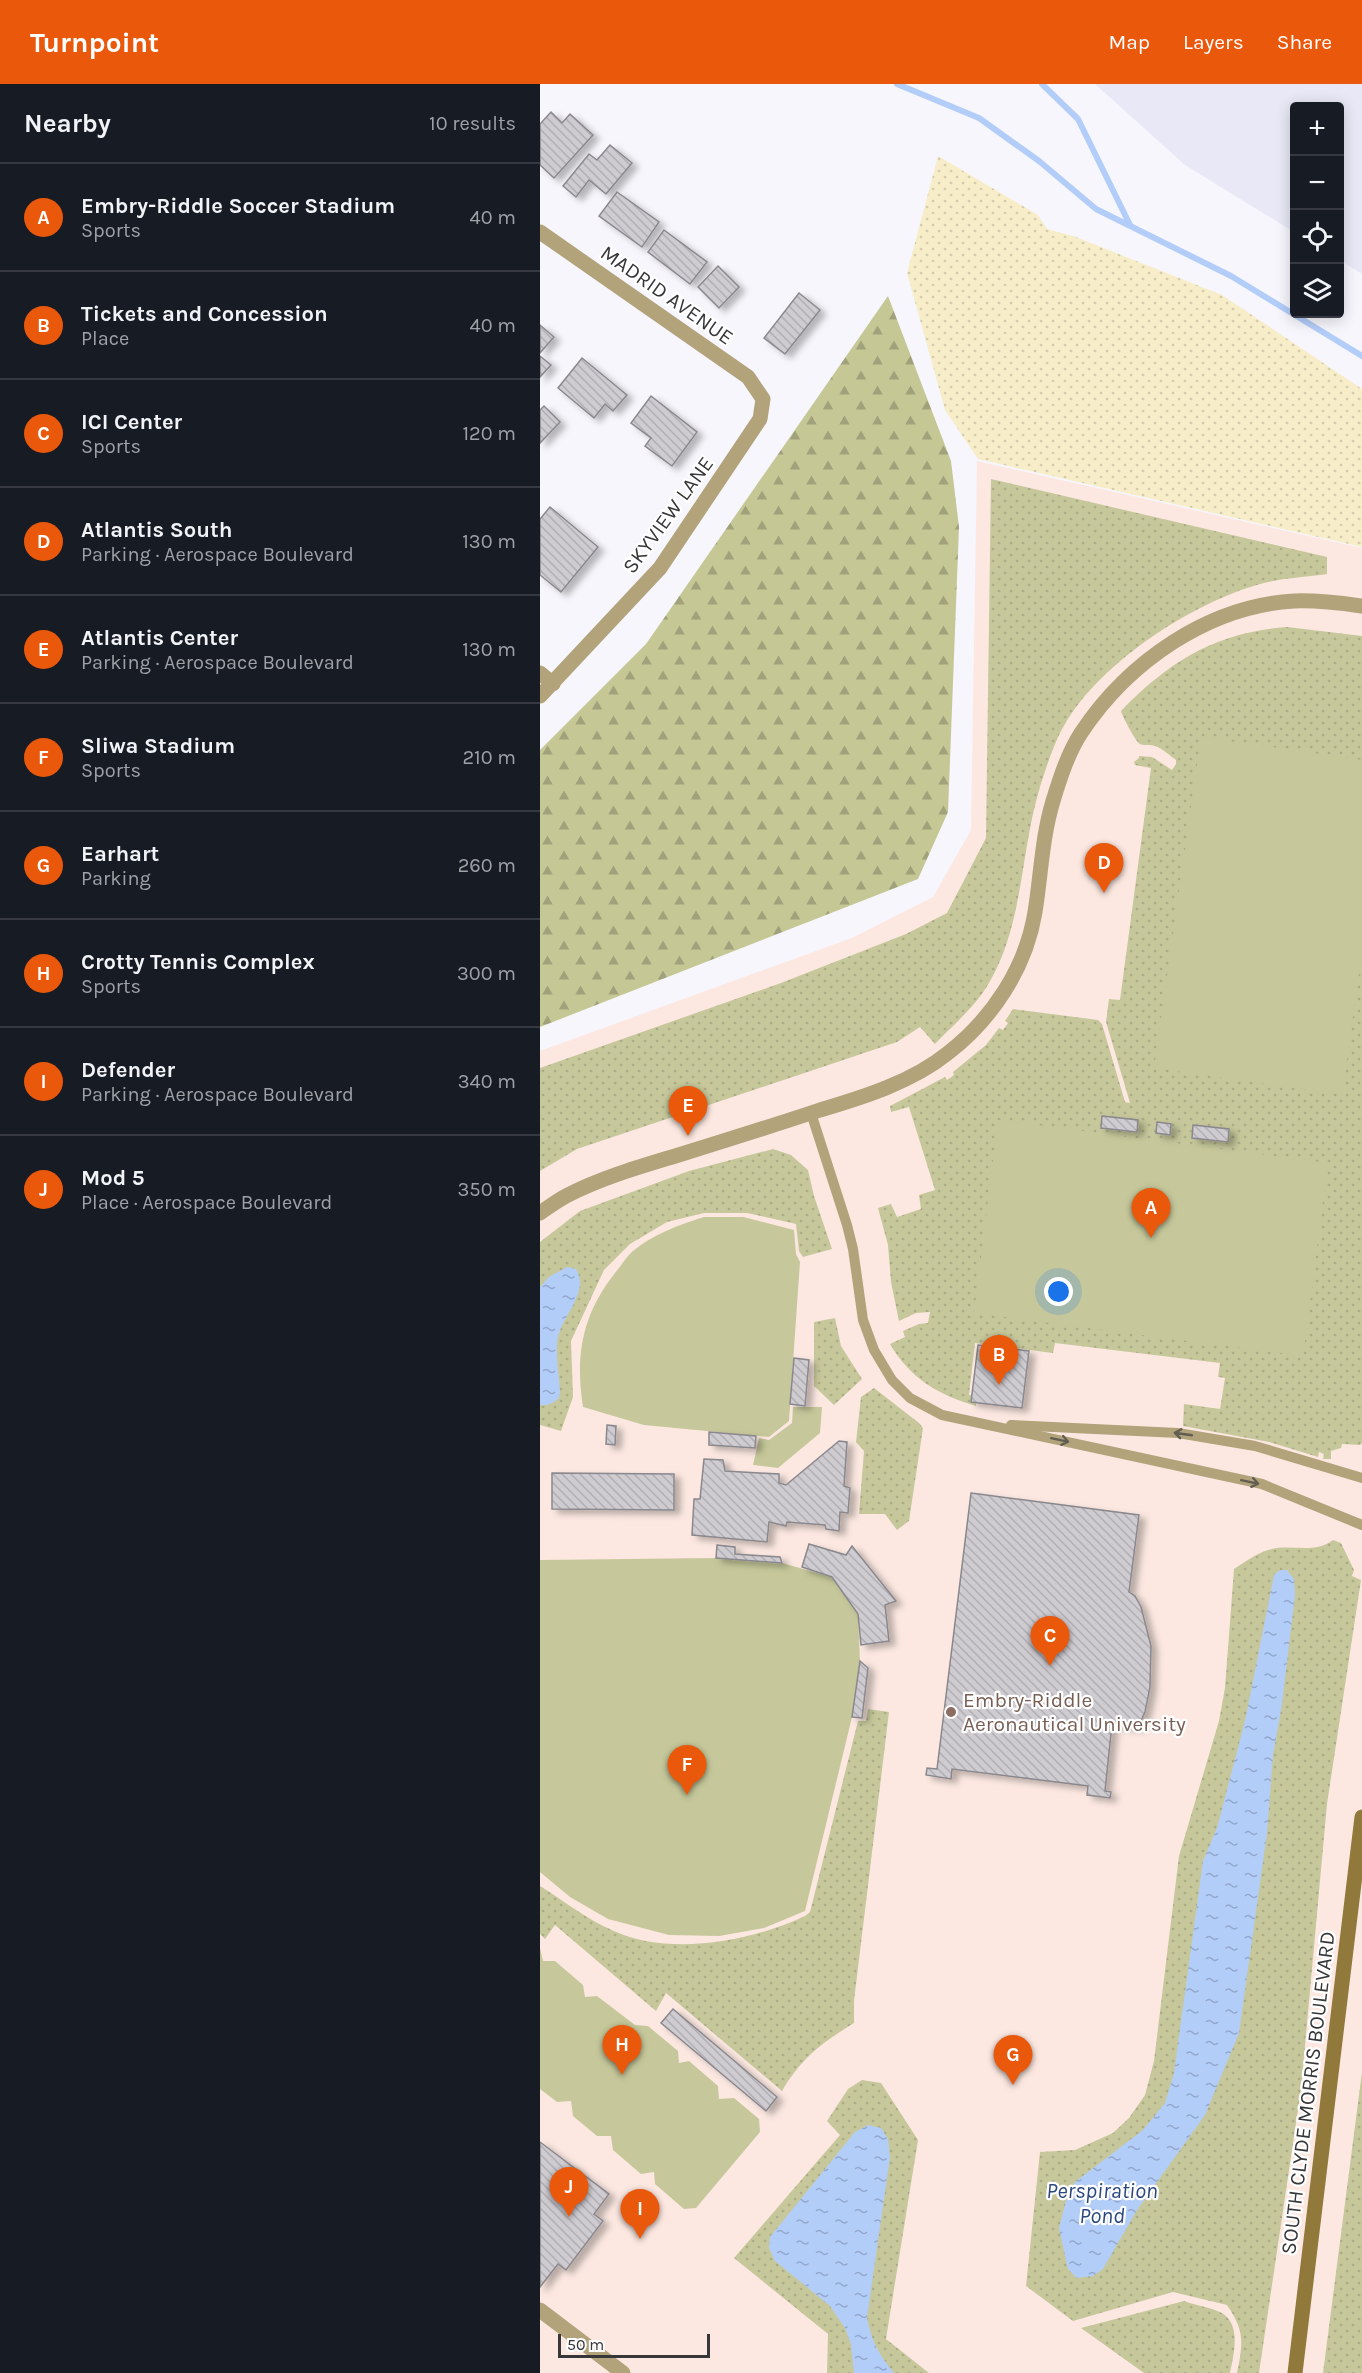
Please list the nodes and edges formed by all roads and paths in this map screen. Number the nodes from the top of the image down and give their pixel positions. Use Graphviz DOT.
graph roads {
  1 [pos="540,232"];
  2 [pos="763,399"];
  3 [pos="1362,606"];
  4 [pos="540,674"];
  5 [pos="554,684"];
  6 [pos="540,696"];
  7 [pos="811,1113"];
  8 [pos="540,1214"];
  9 [pos="982,1424"];
  10 [pos="1362,1478"];
  11 [pos="1362,1525"];
  12 [pos="1362,1817"];
  13 [pos="540,2310"];
  14 [pos="623,2373"];
  15 [pos="1295,2373"];
  1 -- 2 [label="street, MADRID AVENUE"];
  2 -- 5 [label="street, SKYVIEW LANE"];
  3 -- 7 [label="street"];
  4 -- 5 [label="street"];
  5 -- 6 [label="street, SKYVIEW LANE"];
  7 -- 8 [label="street"];
  7 -- 9 [label="lane"];
  10 -- 9 [label="lane, one-way"];
  9 -- 11 [label="lane, one-way"];
  12 -- 15 [label="main road, SOUTH CLYDE MORRIS BOULEVARD"];
  13 -- 14 [label="street"];
}
